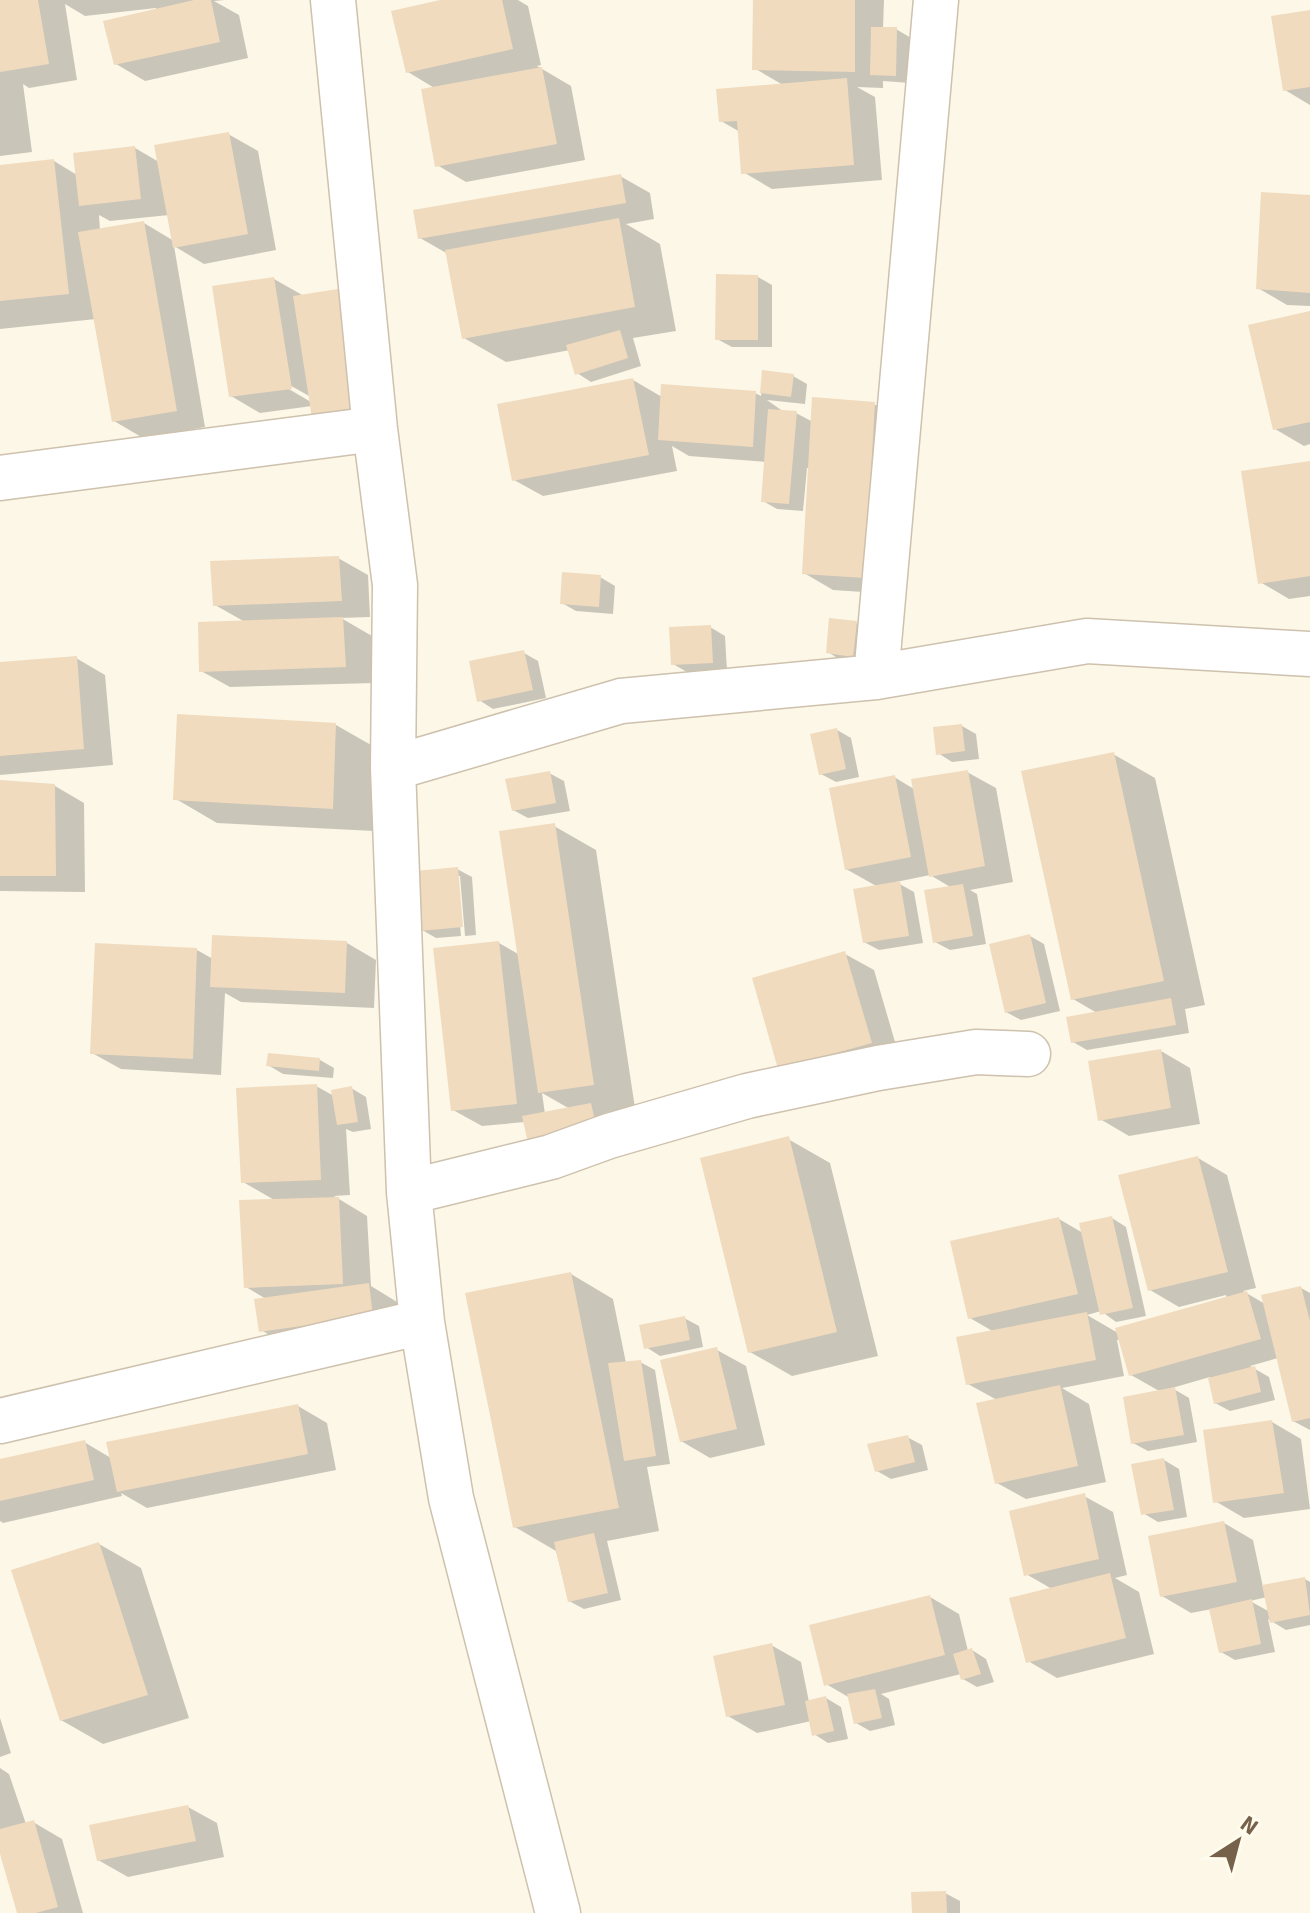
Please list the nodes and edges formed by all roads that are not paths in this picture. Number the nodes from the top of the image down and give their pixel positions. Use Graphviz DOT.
graph roads {
  1 [pos="333,0"];
  2 [pos="936,0"];
  3 [pos="375,429"];
  4 [pos="0,478"];
  5 [pos="1310,654"];
  6 [pos="876,677"];
  7 [pos="393,768"];
  8 [pos="1028,1054"];
  9 [pos="409,1192"];
  10 [pos="422,1322"];
  11 [pos="0,1421"];
  12 [pos="558,1913"];
  1 -- 3 [label="street"];
  2 -- 6 [label="street"];
  3 -- 4 [label="street"];
  3 -- 7 [label="street"];
  5 -- 6 [label="street"];
  6 -- 7 [label="street"];
  7 -- 9 [label="street"];
  8 -- 9 [label="street"];
  9 -- 10 [label="street"];
  10 -- 11 [label="street"];
  10 -- 12 [label="street"];
}
